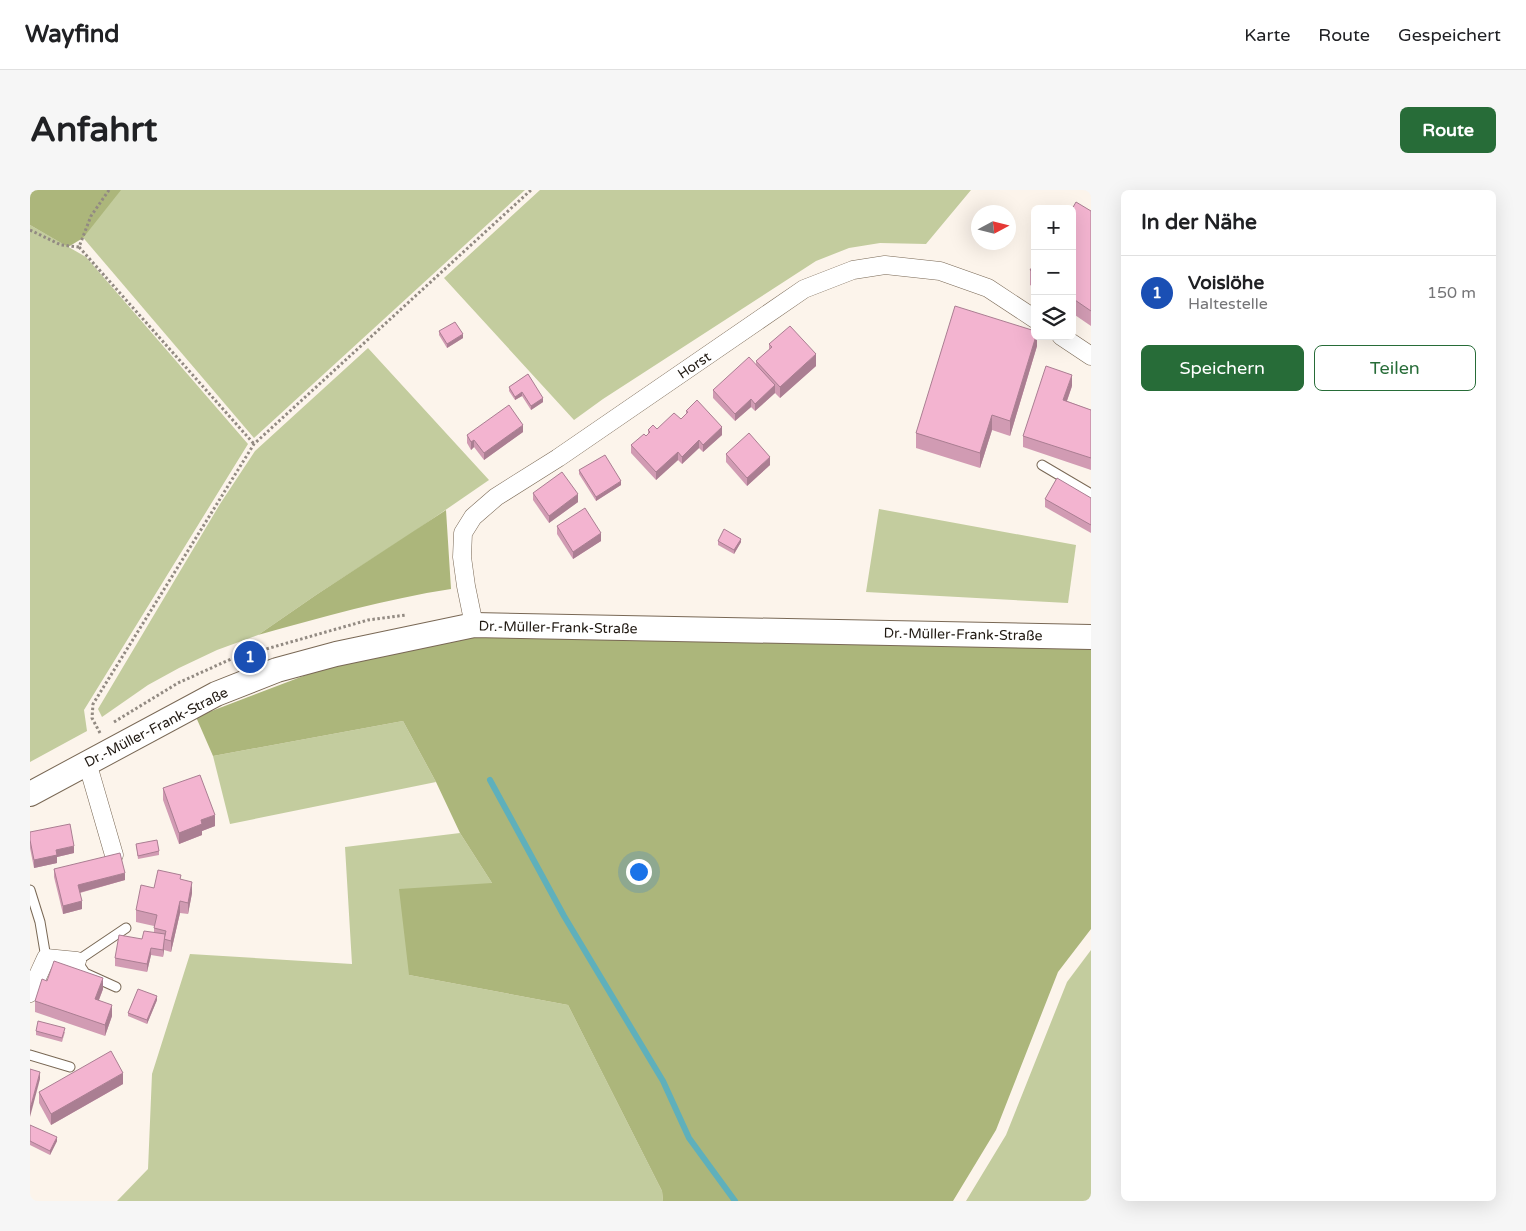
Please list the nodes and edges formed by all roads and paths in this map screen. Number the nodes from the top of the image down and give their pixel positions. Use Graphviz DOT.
graph roads {
  1 [pos="109,190"];
  2 [pos="531,190"];
  3 [pos="30,230"];
  4 [pos="79,248"];
  5 [pos="1031,316"];
  6 [pos="1067,340"];
  7 [pos="1091,356"];
  8 [pos="254,444"];
  9 [pos="1042,465"];
  10 [pos="1091,494"];
  11 [pos="474,625"];
  12 [pos="1091,637"];
  13 [pos="98,730"];
  14 [pos="87,762"];
  15 [pos="30,794"];
  16 [pos="114,855"];
  17 [pos="30,890"];
  18 [pos="126,928"];
  19 [pos="46,958"];
  20 [pos="77,961"];
  21 [pos="116,987"];
  22 [pos="30,993"];
  23 [pos="30,1055"];
  24 [pos="70,1067"];
  1 -- 4 [label="path"];
  2 -- 8 [label="path"];
  3 -- 4 [label="path"];
  4 -- 8 [label="path"];
  5 -- 11 [label="street, Horst"];
  6 -- 7 [label="street"];
  8 -- 13 [label="path"];
  9 -- 10 [label="lane"];
  11 -- 12 [label="main road, Dr.-Müller-Frank-Straße"];
  11 -- 14 [label="main road, Dr.-Müller-Frank-Straße"];
  14 -- 15 [label="main road, Dr.-Müller-Frank-Straße"];
  14 -- 16 [label="street"];
  17 -- 19 [label="lane"];
  18 -- 20 [label="lane"];
  19 -- 20 [label="street"];
  19 -- 22 [label="street"];
  20 -- 21 [label="lane"];
  23 -- 24 [label="lane"];
}
